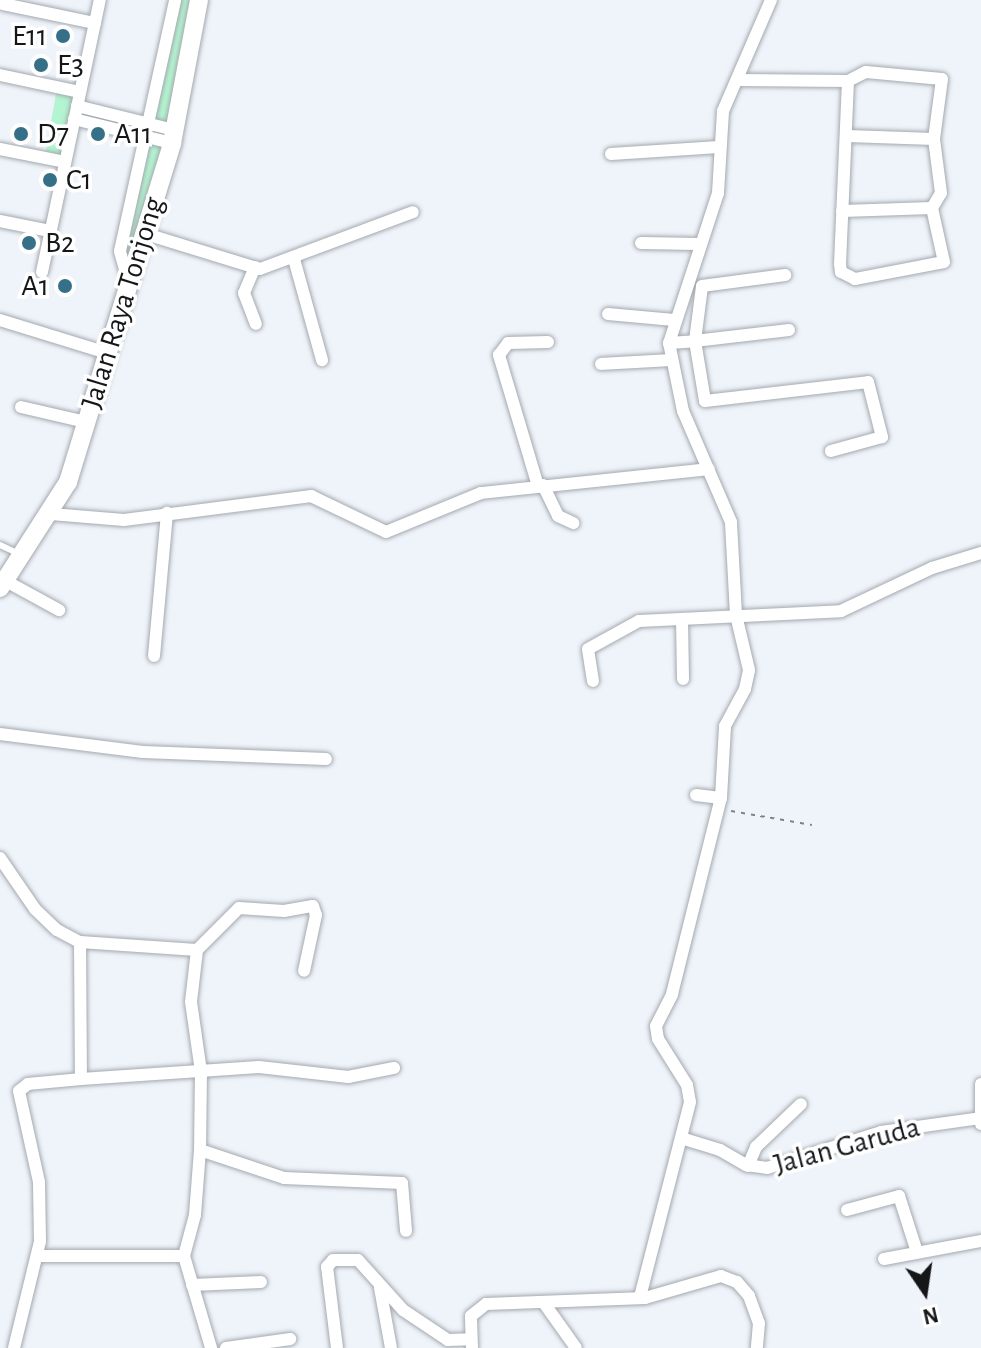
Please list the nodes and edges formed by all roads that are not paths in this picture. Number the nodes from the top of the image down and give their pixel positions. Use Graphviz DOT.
graph roads {
  1 [pos="100,0"];
  2 [pos="175,0"];
  3 [pos="199,0"];
  4 [pos="771,0"];
  5 [pos="3,4"];
  6 [pos="95,23"];
  7 [pos="166,52"];
  8 [pos="189,58"];
  9 [pos="0,75"];
  10 [pos="739,80"];
  11 [pos="848,81"];
  12 [pos="79,92"];
  13 [pos="75,112"];
  14 [pos="148,130"];
  15 [pos="173,136"];
  16 [pos="847,136"];
  17 [pos="934,139"];
  18 [pos="719,147"];
  19 [pos="0,149"];
  20 [pos="611,154"];
  21 [pos="65,162"];
  22 [pos="932,208"];
  23 [pos="842,211"];
  24 [pos="413,212"];
  25 [pos="0,221"];
  26 [pos="50,231"];
  27 [pos="146,234"];
  28 [pos="641,243"];
  29 [pos="698,244"];
  30 [pos="294,259"];
  31 [pos="255,267"];
  32 [pos="42,272"];
  33 [pos="785,275"];
  34 [pos="129,283"];
  35 [pos="608,314"];
  36 [pos="0,320"];
  37 [pos="674,320"];
  38 [pos="256,324"];
  39 [pos="789,330"];
  40 [pos="695,341"];
  41 [pos="548,342"];
  42 [pos="669,343"];
  43 [pos="107,353"];
  44 [pos="322,360"];
  45 [pos="670,360"];
  46 [pos="601,364"];
  47 [pos="21,407"];
  48 [pos="86,422"];
  49 [pos="831,451"];
  50 [pos="709,469"];
  51 [pos="541,486"];
  52 [pos="167,513"];
  53 [pos="51,514"];
  54 [pos="573,523"];
  55 [pos="0,545"];
  56 [pos="981,553"];
  57 [pos="19,554"];
  58 [pos="2,584"];
  59 [pos="59,610"];
  60 [pos="736,615"];
  61 [pos="682,620"];
  62 [pos="154,656"];
  63 [pos="683,679"];
  64 [pos="593,681"];
  65 [pos="0,734"];
  66 [pos="326,759"];
  67 [pos="696,795"];
  68 [pos="719,804"];
  69 [pos="0,858"];
  70 [pos="80,942"];
  71 [pos="197,950"];
  72 [pos="304,971"];
  73 [pos="394,1068"];
  74 [pos="201,1071"];
  75 [pos="81,1079"];
  76 [pos="981,1084"];
  77 [pos="980,1099"];
  78 [pos="801,1104"];
  79 [pos="980,1118"];
  80 [pos="981,1124"];
  81 [pos="681,1138"];
  82 [pos="200,1150"];
  83 [pos="748,1166"];
  84 [pos="847,1210"];
  85 [pos="406,1231"];
  86 [pos="981,1241"];
  87 [pos="917,1252"];
  88 [pos="37,1256"];
  89 [pos="184,1256"];
  90 [pos="884,1259"];
  91 [pos="261,1282"];
  92 [pos="192,1285"];
  93 [pos="380,1288"];
  94 [pos="640,1297"];
  95 [pos="544,1303"];
  96 [pos="290,1339"];
  97 [pos="472,1343"];
  98 [pos="447,1344"];
  99 [pos="14,1348"];
  100 [pos="211,1348"];
  101 [pos="226,1348"];
  102 [pos="337,1348"];
  103 [pos="391,1348"];
  104 [pos="576,1348"];
  105 [pos="757,1348"];
  1 -- 6 [label="street"];
  2 -- 7 [label="street"];
  3 -- 8 [label="main road, Jalan Raya Tonjong"];
  4 -- 10 [label="street"];
  5 -- 6 [label="street"];
  6 -- 12 [label="street"];
  7 -- 8 [label="street"];
  7 -- 14 [label="street"];
  8 -- 15 [label="main road, Jalan Raya Tonjong"];
  9 -- 12 [label="street"];
  10 -- 11 [label="street"];
  10 -- 18 [label="street"];
  11 -- 16 [label="street"];
  11 -- 17 [label="street"];
  12 -- 13 [label="street"];
  13 -- 14 [label="street"];
  13 -- 21 [label="street"];
  14 -- 15 [label="street"];
  14 -- 34 [label="street"];
  15 -- 27 [label="main road, Jalan Raya Tonjong"];
  16 -- 17 [label="street"];
  16 -- 23 [label="street"];
  17 -- 22 [label="street"];
  18 -- 20 [label="street"];
  18 -- 29 [label="street"];
  19 -- 21 [label="street"];
  21 -- 26 [label="street"];
  22 -- 23 [label="street"];
  22 -- 23 [label="street"];
  24 -- 30 [label="street"];
  25 -- 26 [label="street"];
  26 -- 32 [label="street"];
  27 -- 31 [label="street"];
  27 -- 34 [label="main road, Jalan Raya Tonjong"];
  28 -- 29 [label="street"];
  29 -- 37 [label="street"];
  30 -- 31 [label="street"];
  30 -- 44 [label="street"];
  31 -- 38 [label="street"];
  33 -- 40 [label="street"];
  34 -- 43 [label="main road, Jalan Raya Tonjong"];
  35 -- 37 [label="street"];
  36 -- 43 [label="street"];
  37 -- 42 [label="street"];
  39 -- 40 [label="street"];
  40 -- 42 [label="street"];
  40 -- 49 [label="street"];
  41 -- 51 [label="street"];
  42 -- 45 [label="street"];
  43 -- 48 [label="main road, Jalan Raya Tonjong"];
  45 -- 46 [label="street"];
  45 -- 50 [label="street"];
  47 -- 48 [label="street"];
  48 -- 53 [label="main road, Jalan Raya Tonjong"];
  50 -- 51 [label="street"];
  50 -- 60 [label="street"];
  51 -- 52 [label="street"];
  51 -- 54 [label="street"];
  52 -- 53 [label="street"];
  52 -- 62 [label="street"];
  53 -- 57 [label="main road, Jalan Raya Tonjong"];
  55 -- 57 [label="lane"];
  56 -- 60 [label="street"];
  57 -- 58 [label="main road, Jalan Raya Tonjong"];
  58 -- 59 [label="street"];
  60 -- 61 [label="street"];
  60 -- 68 [label="street"];
  61 -- 63 [label="street"];
  61 -- 64 [label="street"];
  65 -- 66 [label="street"];
  67 -- 68 [label="street"];
  68 -- 81 [label="street"];
  69 -- 70 [label="street"];
  70 -- 71 [label="street"];
  70 -- 75 [label="street"];
  71 -- 72 [label="street"];
  71 -- 74 [label="street"];
  73 -- 74 [label="street"];
  74 -- 75 [label="street"];
  74 -- 82 [label="street"];
  75 -- 88 [label="street"];
  76 -- 77 [label="street"];
  77 -- 79 [label="street"];
  78 -- 83 [label="street, Jalan Garuda"];
  79 -- 80 [label="street"];
  79 -- 83 [label="street, Jalan Garuda"];
  81 -- 83 [label="street"];
  81 -- 94 [label="street"];
  82 -- 85 [label="street"];
  82 -- 89 [label="street"];
  84 -- 87 [label="street"];
  86 -- 87 [label="street"];
  87 -- 90 [label="street"];
  88 -- 89 [label="street"];
  88 -- 99 [label="street"];
  89 -- 92 [label="street"];
  91 -- 92 [label="street"];
  92 -- 100 [label="street"];
  93 -- 98 [label="street"];
  93 -- 102 [label="street"];
  93 -- 103 [label="street"];
  94 -- 95 [label="street"];
  94 -- 105 [label="street"];
  95 -- 97 [label="street"];
  95 -- 104 [label="street"];
  96 -- 101 [label="street"];
  97 -- 98 [label="street"];
}
